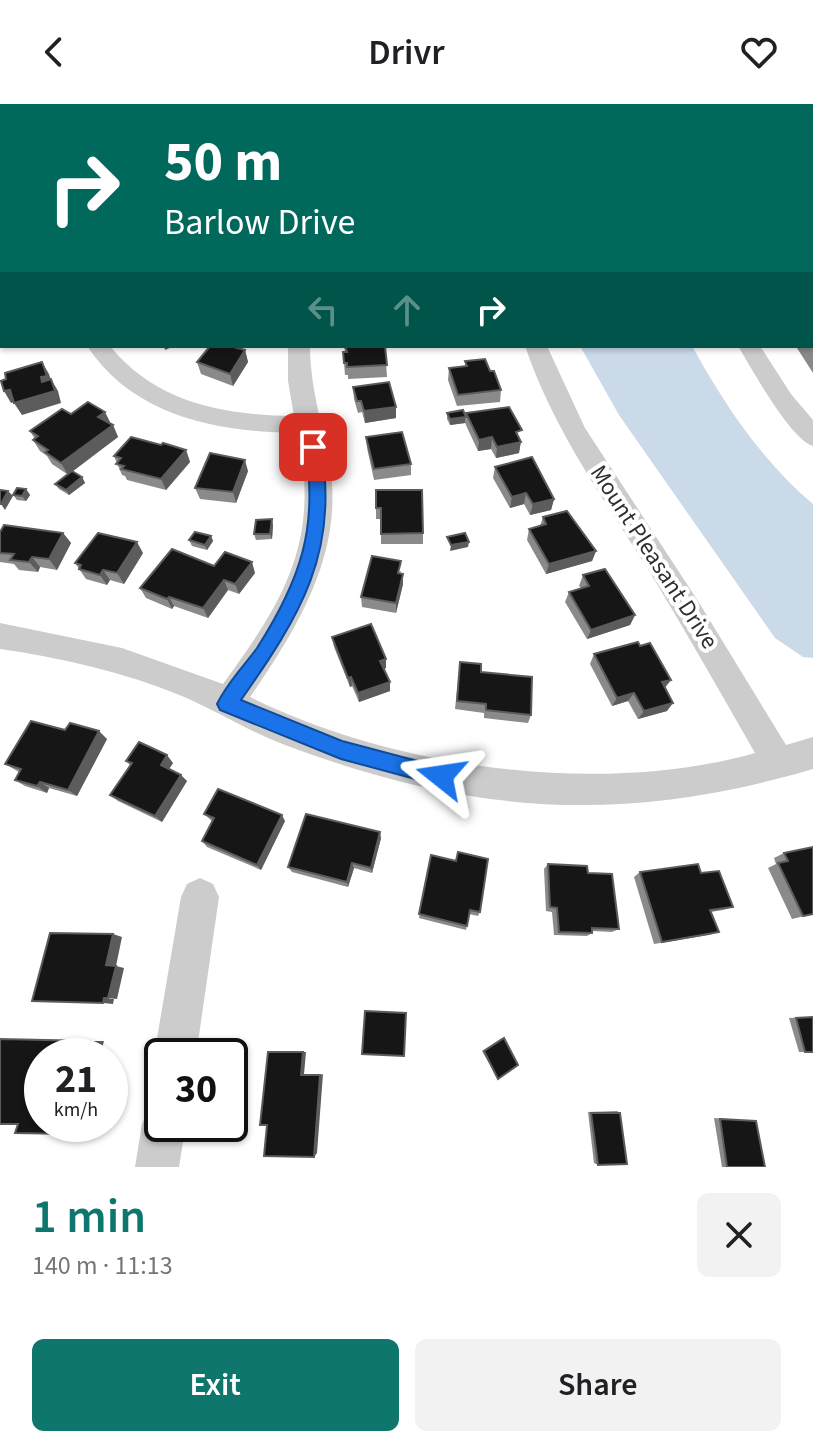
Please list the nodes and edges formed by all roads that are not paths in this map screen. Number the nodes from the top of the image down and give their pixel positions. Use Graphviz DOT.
graph roads {
  1 [pos="100,348"];
  2 [pos="299,348"];
  3 [pos="537,348"];
  4 [pos="750,348"];
  5 [pos="307,425"];
  6 [pos="813,437"];
  7 [pos="0,636"];
  8 [pos="227,704"];
  9 [pos="813,753"];
  10 [pos="779,764"];
  11 [pos="200,897"];
  12 [pos="178,1038"];
  13 [pos="161,1142"];
  14 [pos="157,1167"];
  1 -- 5 [label="street"];
  2 -- 5 [label="street"];
  3 -- 10 [label="street, Mount Pleasant Drive"];
  4 -- 6 [label="street"];
  5 -- 8 [label="street"];
  7 -- 8 [label="street"];
  8 -- 10 [label="street"];
  9 -- 10 [label="street"];
  11 -- 12 [label="street"];
  13 -- 14 [label="street"];
}
